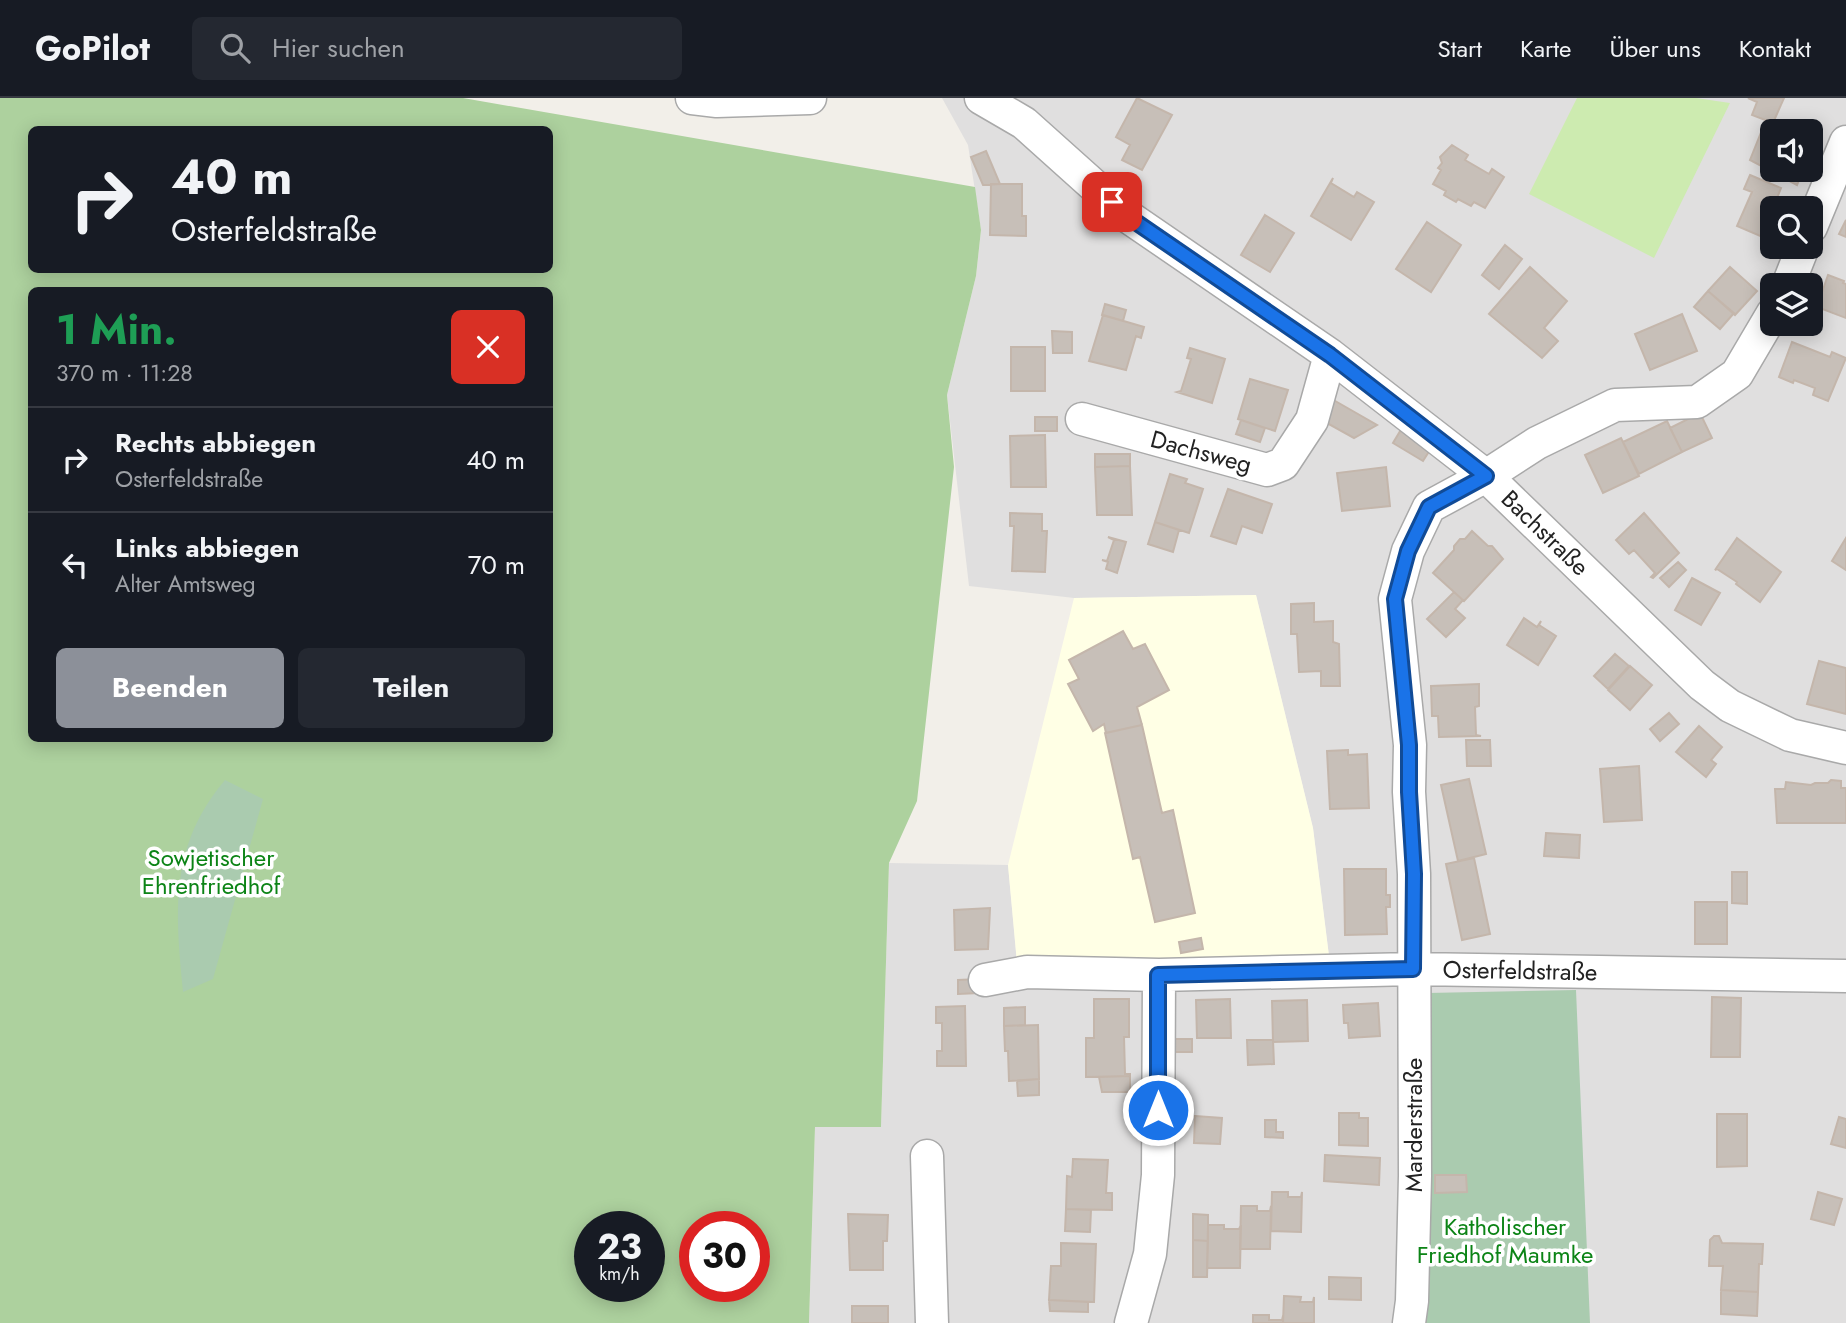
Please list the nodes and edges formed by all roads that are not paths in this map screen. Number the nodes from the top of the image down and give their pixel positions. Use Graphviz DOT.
graph roads {
  1 [pos="692,98"];
  2 [pos="810,98"];
  3 [pos="981,98"];
  4 [pos="1846,142"];
  5 [pos="1823,199"];
  6 [pos="1760,335"];
  7 [pos="1330,355"];
  8 [pos="1083,419"];
  9 [pos="1486,476"];
  10 [pos="1846,748"];
  11 [pos="1413,969"];
  12 [pos="1158,975"];
  13 [pos="1846,976"];
  14 [pos="985,980"];
  15 [pos="927,1156"];
  16 [pos="932,1323"];
  17 [pos="1130,1323"];
  18 [pos="1409,1323"];
  1 -- 2 [label="street"];
  3 -- 7 [label="street, Bachstraße"];
  4 -- 5 [label="street"];
  6 -- 9 [label="street, Marderstraße"];
  7 -- 8 [label="street, Dachsweg"];
  7 -- 9 [label="street, Bachstraße"];
  9 -- 10 [label="street, Bachstraße"];
  9 -- 11 [label="street, Marderstraße"];
  11 -- 12 [label="street, Osterfeldstraße"];
  11 -- 13 [label="street, Osterfeldstraße"];
  11 -- 18 [label="street, Marderstraße"];
  12 -- 14 [label="street, Osterfeldstraße"];
  12 -- 17 [label="street"];
  15 -- 16 [label="street"];
}
